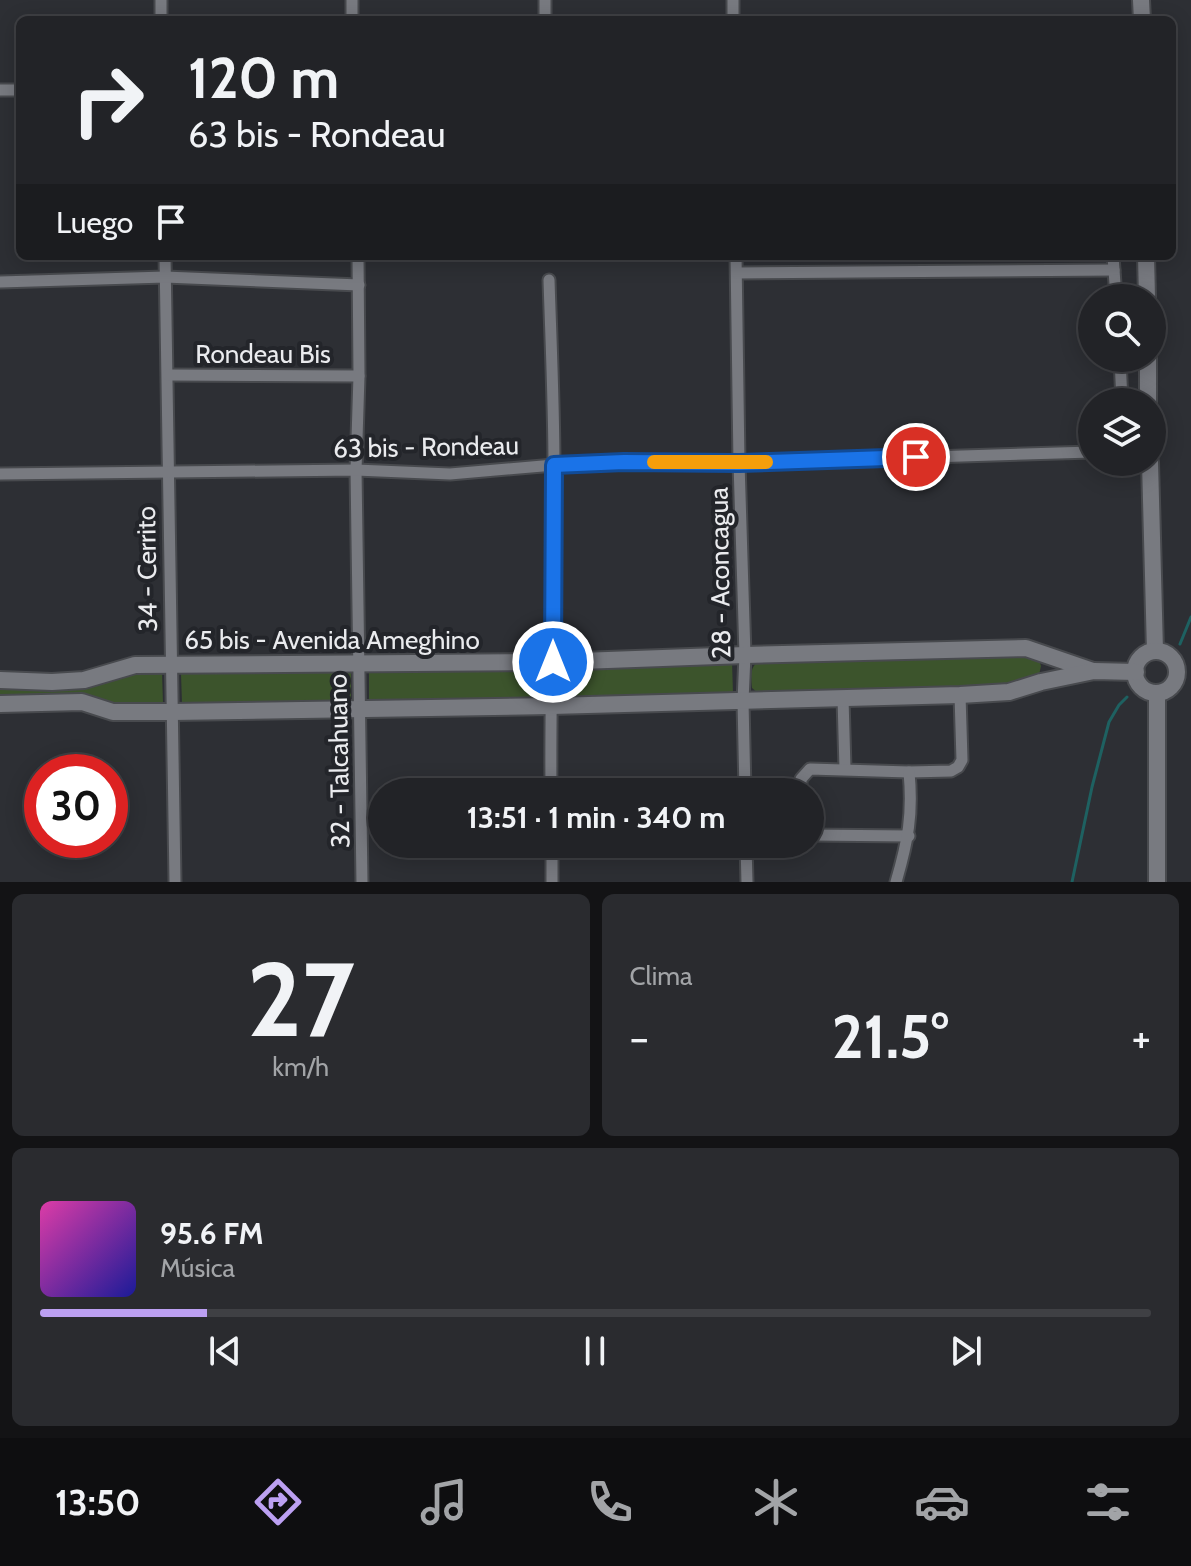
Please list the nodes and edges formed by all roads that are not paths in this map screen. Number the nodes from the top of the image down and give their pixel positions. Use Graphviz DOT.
graph roads {
  1 [pos="165,260"];
  2 [pos="358,260"];
  3 [pos="736,260"];
  4 [pos="1113,260"];
  5 [pos="1146,260"];
  6 [pos="1114,270"];
  7 [pos="737,273"];
  8 [pos="165,277"];
  9 [pos="549,280"];
  10 [pos="0,282"];
  11 [pos="1115,284"];
  12 [pos="1147,284"];
  13 [pos="359,285"];
  14 [pos="168,375"];
  15 [pos="359,376"];
  16 [pos="1078,452"];
  17 [pos="739,463"];
  18 [pos="554,465"];
  19 [pos="356,470"];
  20 [pos="168,473"];
  21 [pos="0,474"];
  22 [pos="1150,476"];
  23 [pos="1032,649"];
  24 [pos="1155,651"];
  25 [pos="745,655"];
  26 [pos="553,662"];
  27 [pos="360,664"];
  28 [pos="170,665"];
  29 [pos="1094,671"];
  30 [pos="1184,671"];
  31 [pos="1136,672"];
  32 [pos="0,680"];
  33 [pos="1033,685"];
  34 [pos="1157,693"];
  35 [pos="960,695"];
  36 [pos="843,698"];
  37 [pos="743,701"];
  38 [pos="0,704"];
  39 [pos="551,706"];
  40 [pos="360,709"];
  41 [pos="172,712"];
  42 [pos="845,769"];
  43 [pos="909,772"];
  44 [pos="551,778"];
  45 [pos="745,778"];
  46 [pos="802,778"];
  47 [pos="824,835"];
  48 [pos="909,836"];
  49 [pos="552,858"];
  50 [pos="746,858"];
  51 [pos="175,882"];
  52 [pos="362,882"];
  53 [pos="552,882"];
  54 [pos="747,882"];
  55 [pos="896,882"];
  56 [pos="1157,882"];
  1 -- 8 [label="street, 34 - Cerrito"];
  2 -- 13 [label="street, 32 - Talcahuano"];
  3 -- 7 [label="street, 28 - Aconcagua"];
  4 -- 6 [label="street"];
  5 -- 12 [label="main road"];
  6 -- 7 [label="street"];
  6 -- 11 [label="street"];
  7 -- 17 [label="street, 28 - Aconcagua"];
  8 -- 10 [label="street"];
  8 -- 13 [label="street"];
  8 -- 14 [label="street, 34 - Cerrito"];
  9 -- 18 [label="street"];
  13 -- 15 [label="street, 32 - Talcahuano"];
  14 -- 15 [label="street, Rondeau Bis"];
  14 -- 20 [label="street, 34 - Cerrito"];
  15 -- 19 [label="street, 32 - Talcahuano"];
  16 -- 17 [label="street, 63 bis - Rondeau"];
  17 -- 18 [label="street, 63 bis - Rondeau"];
  17 -- 25 [label="street, 28 - Aconcagua"];
  18 -- 19 [label="street, 63 bis - Rondeau"];
  18 -- 26 [label="street"];
  19 -- 20 [label="street, 63 bis - Rondeau"];
  19 -- 27 [label="street, 32 - Talcahuano"];
  20 -- 21 [label="street, 63 bis - Rondeau"];
  20 -- 28 [label="street, 34 - Cerrito"];
  22 -- 24 [label="main road"];
  23 -- 25 [label="main road, 65 bis - Avenida Ameghino"];
  23 -- 29 [label="main road, 65 bis - Avenida Ameghino"];
  23 -- 33 [label="main road"];
  24 -- 30 [label="main road"];
  24 -- 31 [label="main road"];
  25 -- 26 [label="main road, 65 bis - Avenida Ameghino"];
  25 -- 37 [label="street, 28 - Aconcagua"];
  26 -- 27 [label="main road, 65 bis - Avenida Ameghino"];
  26 -- 39 [label="street"];
  27 -- 28 [label="main road, 65 bis - Avenida Ameghino"];
  27 -- 40 [label="street, 32 - Talcahuano"];
  28 -- 32 [label="main road, 65 bis - Avenida Ameghino"];
  28 -- 41 [label="street, 34 - Cerrito"];
  29 -- 31 [label="main road, 65 bis - Avenida Ameghino"];
  29 -- 33 [label="main road, 65 bis - Avenida Ameghino"];
  30 -- 34 [label="main road"];
  31 -- 34 [label="main road"];
  33 -- 35 [label="main road, 65 bis - Avenida Ameghino"];
  34 -- 56 [label="main road"];
  35 -- 36 [label="main road, 65 bis - Avenida Ameghino"];
  35 -- 43 [label="street"];
  36 -- 37 [label="main road, 65 bis - Avenida Ameghino"];
  36 -- 42 [label="street"];
  37 -- 39 [label="main road, 65 bis - Avenida Ameghino"];
  37 -- 45 [label="street, 28 - Aconcagua"];
  38 -- 41 [label="main road, 65 bis - Avenida Ameghino"];
  39 -- 40 [label="main road, 65 bis - Avenida Ameghino"];
  39 -- 44 [label="street"];
  40 -- 41 [label="main road, 65 bis - Avenida Ameghino"];
  40 -- 52 [label="street, 32 - Talcahuano"];
  41 -- 51 [label="street, 34 - Cerrito"];
  42 -- 43 [label="street"];
  42 -- 46 [label="street"];
  43 -- 48 [label="street"];
  47 -- 48 [label="street"];
  48 -- 55 [label="street"];
  49 -- 53 [label="street"];
  50 -- 54 [label="street"];
}
